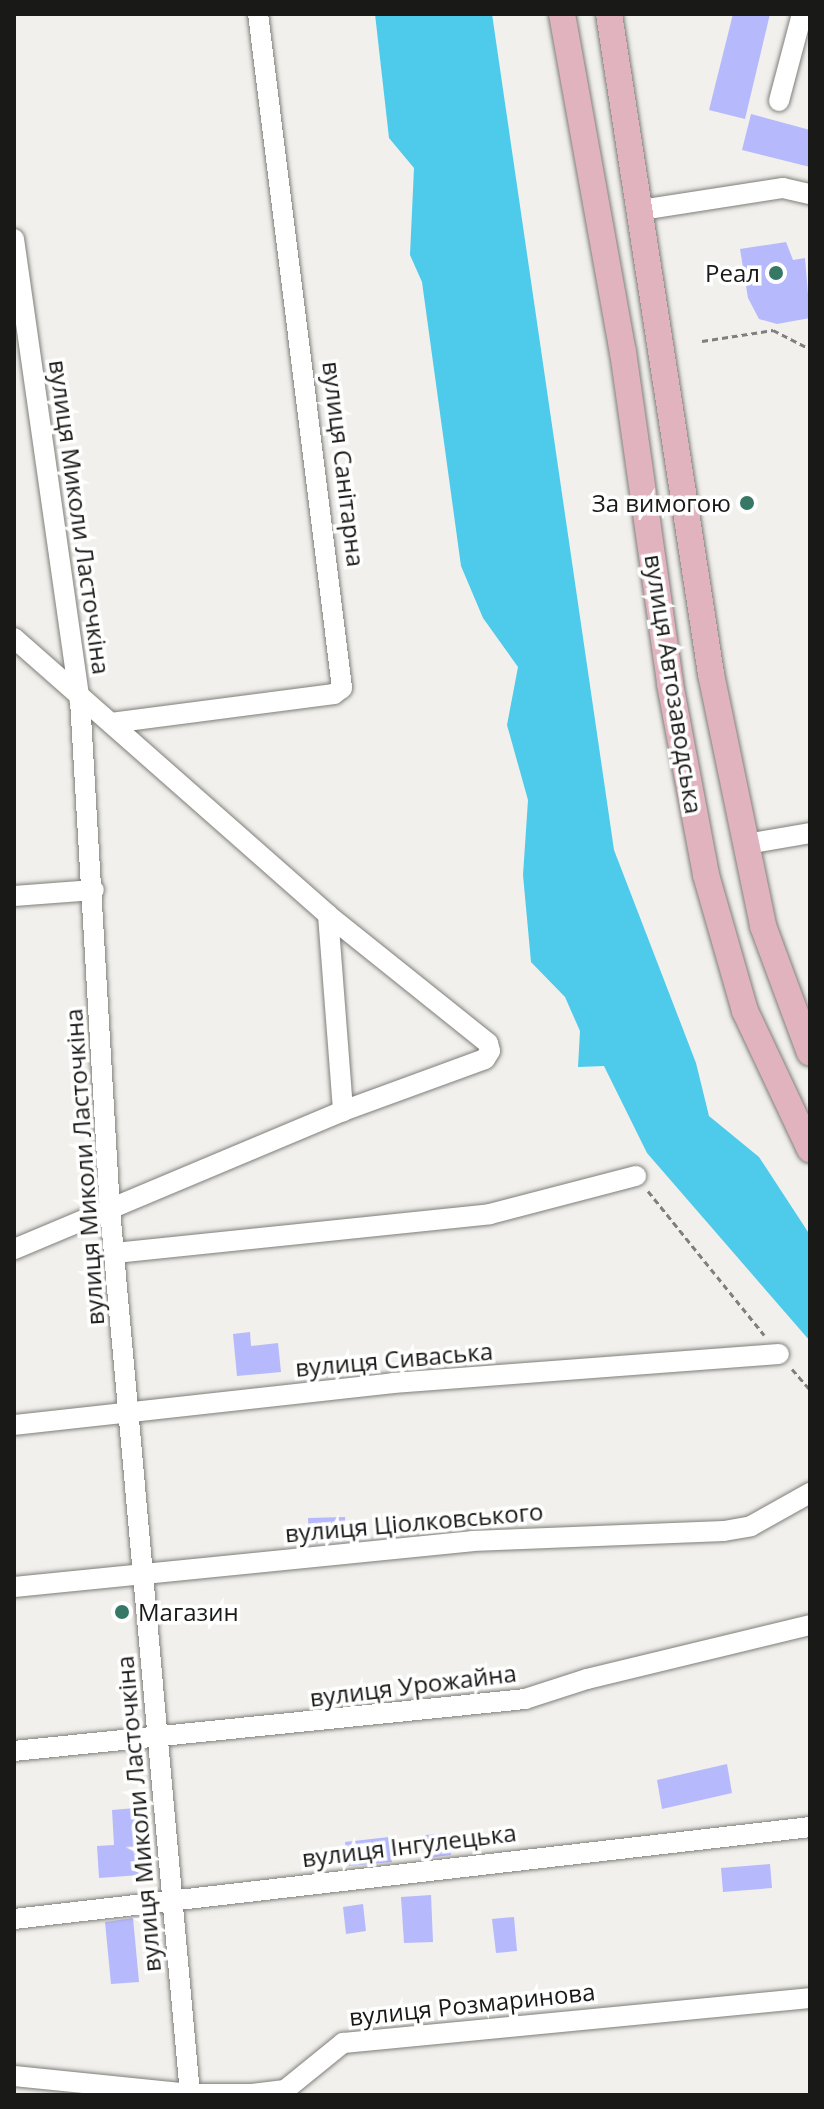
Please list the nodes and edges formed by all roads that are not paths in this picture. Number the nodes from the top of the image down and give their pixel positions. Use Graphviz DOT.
graph roads {
  1 [pos="258,14"];
  2 [pos="562,14"];
  3 [pos="609,14"];
  4 [pos="802,14"];
  5 [pos="801,52"];
  6 [pos="623,90"];
  7 [pos="578,99"];
  8 [pos="779,101"];
  9 [pos="810,194"];
  10 [pos="641,210"];
  11 [pos="14,239"];
  12 [pos="14,638"];
  13 [pos="711,674"];
  14 [pos="670,684"];
  15 [pos="80,700"];
  16 [pos="111,723"];
  17 [pos="810,833"];
  18 [pos="747,844"];
  19 [pos="94,890"];
  20 [pos="14,896"];
  21 [pos="328,915"];
  22 [pos="807,1038"];
  23 [pos="343,1111"];
  24 [pos="810,1149"];
  25 [pos="636,1176"];
  26 [pos="110,1210"];
  27 [pos="14,1249"];
  28 [pos="115,1253"];
  29 [pos="779,1354"];
  30 [pos="127,1412"];
  31 [pos="14,1425"];
  32 [pos="810,1493"];
  33 [pos="141,1574"];
  34 [pos="14,1587"];
  35 [pos="810,1625"];
  36 [pos="159,1738"];
  37 [pos="14,1751"];
  38 [pos="810,1827"];
  39 [pos="172,1899"];
  40 [pos="14,1919"];
  41 [pos="810,1998"];
  42 [pos="14,2076"];
  43 [pos="190,2094"];
  1 -- 16 [label="street, вулиця Санітарна"];
  2 -- 7 [label="main road, вулиця Автозаводська"];
  3 -- 6 [label="main road, вулиця Автозаводська"];
  4 -- 5 [label="street"];
  5 -- 8 [label="street"];
  6 -- 7 [label="main road"];
  6 -- 10 [label="main road, вулиця Автозаводська"];
  7 -- 14 [label="main road, вулиця Автозаводська"];
  9 -- 10 [label="street"];
  10 -- 13 [label="main road, вулиця Автозаводська"];
  11 -- 15 [label="street, вулиця Миколи Ласточкіна"];
  12 -- 15 [label="street"];
  13 -- 14 [label="main road"];
  13 -- 18 [label="main road, вулиця Автозаводська"];
  14 -- 24 [label="main road, вулиця Автозаводська"];
  15 -- 16 [label="street"];
  15 -- 19 [label="street, вулиця Миколи Ласточкіна"];
  16 -- 21 [label="street"];
  17 -- 18 [label="street"];
  18 -- 22 [label="main road, вулиця Автозаводська"];
  19 -- 20 [label="street"];
  19 -- 26 [label="street, вулиця Миколи Ласточкіна"];
  21 -- 23 [label="street"];
  21 -- 23 [label="street"];
  23 -- 26 [label="street"];
  25 -- 28 [label="street"];
  26 -- 27 [label="street"];
  26 -- 28 [label="street, вулиця Миколи Ласточкіна"];
  28 -- 30 [label="street, вулиця Миколи Ласточкіна"];
  29 -- 30 [label="street, вулиця Сиваська"];
  30 -- 31 [label="street, вулиця Сиваська"];
  30 -- 33 [label="street, вулиця Миколи Ласточкіна"];
  32 -- 33 [label="street, вулиця Ціолковського"];
  33 -- 34 [label="street, вулиця Ціолковського"];
  33 -- 36 [label="street, вулиця Миколи Ласточкіна"];
  35 -- 36 [label="street, вулиця Урожайна"];
  36 -- 37 [label="street, вулиця Урожайна"];
  36 -- 39 [label="street, вулиця Миколи Ласточкіна"];
  38 -- 39 [label="street, вулиця Інгулецька"];
  39 -- 40 [label="street, вулиця Інгулецька"];
  39 -- 43 [label="street, вулиця Миколи Ласточкіна"];
  41 -- 43 [label="street, вулиця Розмаринова"];
  42 -- 43 [label="street, вулиця Розмаринова"];
}
